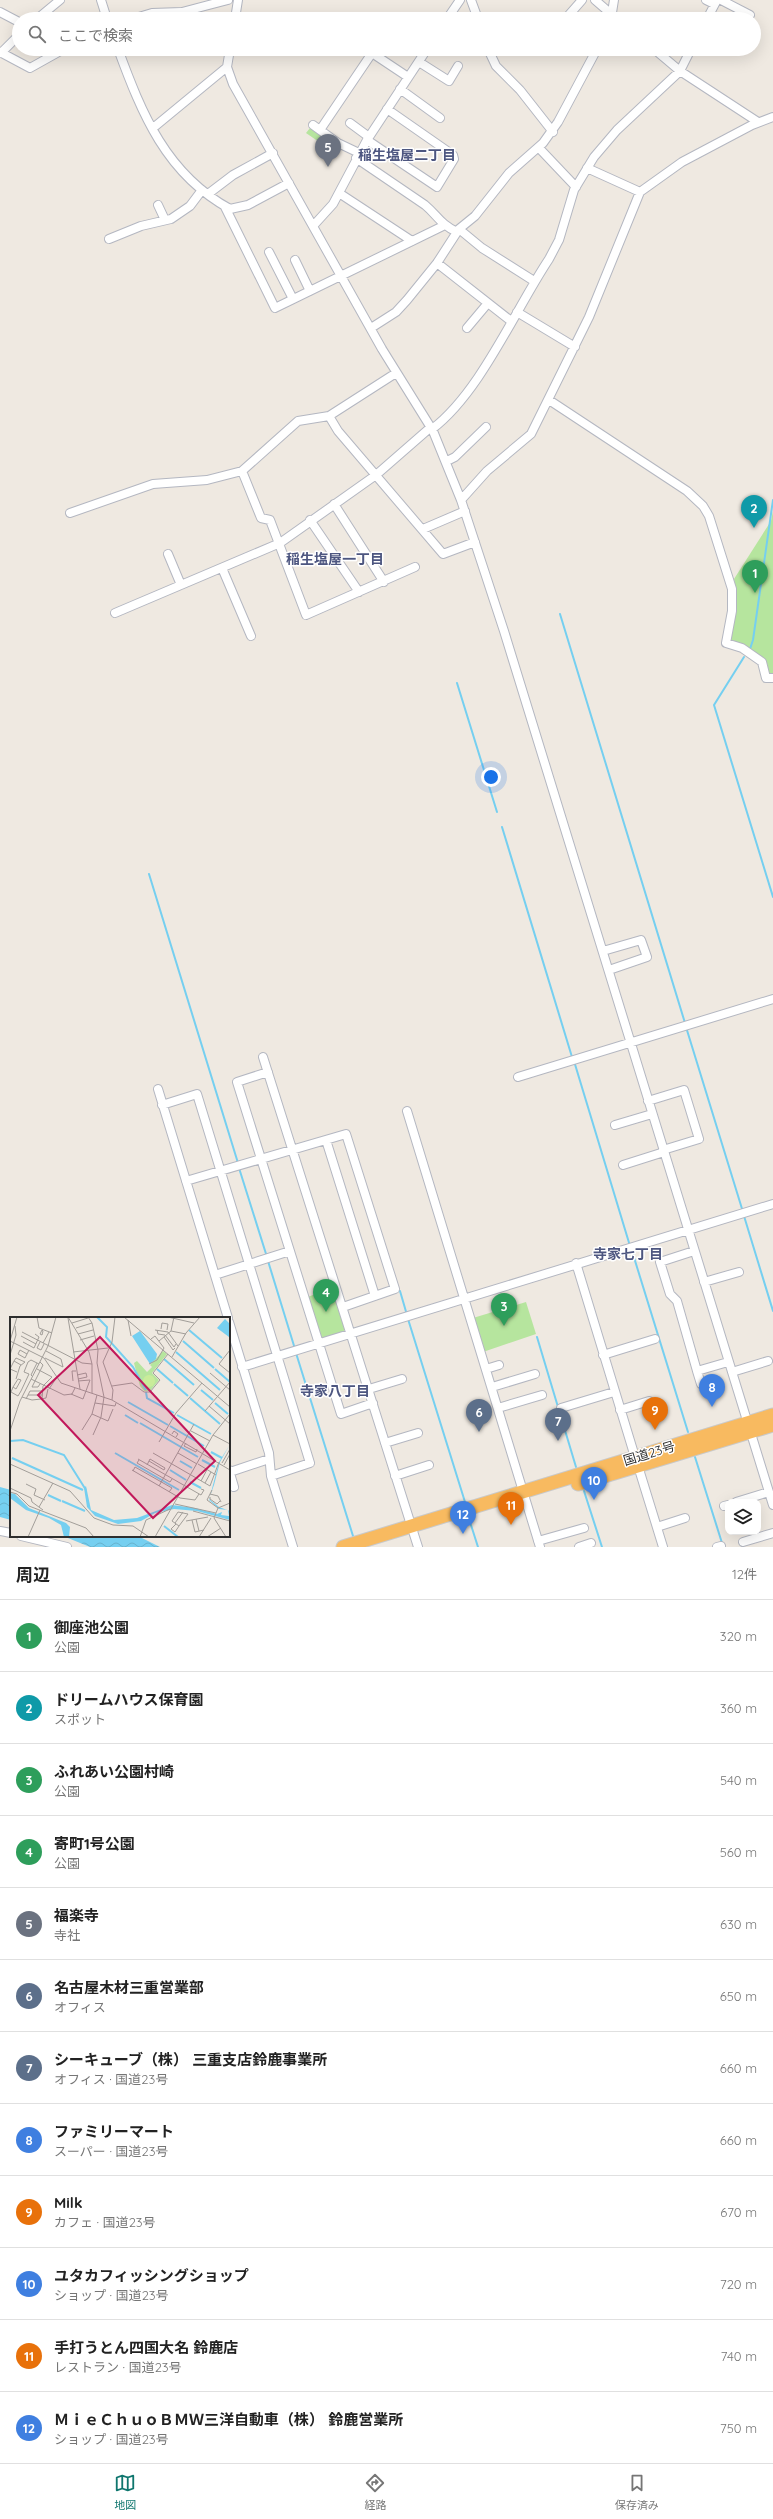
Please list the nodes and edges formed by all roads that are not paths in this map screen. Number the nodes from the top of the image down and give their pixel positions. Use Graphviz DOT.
graph roads {
  1 [pos="101,0"];
  2 [pos="228,0"];
  3 [pos="238,0"];
  4 [pos="460,0"];
  5 [pos="471,0"];
  6 [pos="582,0"];
  7 [pos="595,0"];
  8 [pos="614,0"];
  9 [pos="706,0"];
  10 [pos="56,1"];
  11 [pos="717,1"];
  12 [pos="0,12"];
  13 [pos="44,12"];
  14 [pos="105,12"];
  15 [pos="182,12"];
  16 [pos="236,12"];
  17 [pos="452,12"];
  18 [pos="475,12"];
  19 [pos="572,12"];
  20 [pos="608,12"];
  21 [pos="614,12"];
  22 [pos="711,12"];
  23 [pos="743,12"];
  24 [pos="12,18"];
  25 [pos="12,42"];
  26 [pos="1,53"];
  27 [pos="51,56"];
  28 [pos="121,56"];
  29 [pos="229,56"];
  30 [pos="370,56"];
  31 [pos="376,56"];
  32 [pos="423,56"];
  33 [pos="492,56"];
  34 [pos="593,56"];
  35 [pos="662,56"];
  36 [pos="688,56"];
  37 [pos="419,62"];
  38 [pos="228,66"];
  39 [pos="458,66"];
  40 [pos="680,71"];
  41 [pos="408,77"];
  42 [pos="400,89"];
  43 [pos="387,109"];
  44 [pos="773,117"];
  45 [pos="440,118"];
  46 [pos="758,122"];
  47 [pos="350,123"];
  48 [pos="313,125"];
  49 [pos="153,128"];
  50 [pos="320,130"];
  51 [pos="553,132"];
  52 [pos="368,138"];
  53 [pos="539,148"];
  54 [pos="273,153"];
  55 [pos="357,156"];
  56 [pos="587,168"];
  57 [pos="289,183"];
  58 [pos="576,187"];
  59 [pos="205,192"];
  60 [pos="640,192"];
  61 [pos="339,193"];
  62 [pos="158,205"];
  63 [pos="225,207"];
  64 [pos="165,220"];
  65 [pos="313,226"];
  66 [pos="443,226"];
  67 [pos="458,231"];
  68 [pos="109,239"];
  69 [pos="412,241"];
  70 [pos="269,252"];
  71 [pos="295,260"];
  72 [pos="437,263"];
  73 [pos="342,276"];
  74 [pos="534,281"];
  75 [pos="310,291"];
  76 [pos="293,299"];
  77 [pos="488,303"];
  78 [pos="516,312"];
  79 [pos="511,321"];
  80 [pos="371,328"];
  81 [pos="467,328"];
  82 [pos="575,347"];
  83 [pos="396,373"];
  84 [pos="549,400"];
  85 [pos="329,416"];
  86 [pos="486,427"];
  87 [pos="431,428"];
  88 [pos="446,461"];
  89 [pos="242,471"];
  90 [pos="376,475"];
  91 [pos="461,500"];
  92 [pos="334,504"];
  93 [pos="464,511"];
  94 [pos="70,513"];
  95 [pos="310,520"];
  96 [pos="423,529"];
  97 [pos="475,542"];
  98 [pos="280,543"];
  99 [pos="168,554"];
  100 [pos="415,567"];
  101 [pos="222,568"];
  102 [pos="384,582"];
  103 [pos="181,585"];
  104 [pos="359,592"];
  105 [pos="115,613"];
  106 [pos="251,636"];
  107 [pos="773,678"];
  108 [pos="603,951"];
  109 [pos="609,970"];
  110 [pos="773,999"];
  111 [pos="630,1042"];
  112 [pos="263,1057"];
  113 [pos="268,1072"];
  114 [pos="518,1077"];
  115 [pos="158,1090"];
  116 [pos="648,1101"];
  117 [pos="162,1105"];
  118 [pos="407,1111"];
  119 [pos="652,1114"];
  120 [pos="614,1125"];
  121 [pos="326,1140"];
  122 [pos="293,1150"];
  123 [pos="663,1151"];
  124 [pos="261,1159"];
  125 [pos="624,1165"];
  126 [pos="221,1171"];
  127 [pos="186,1181"];
  128 [pos="773,1204"];
  129 [pos="687,1229"];
  130 [pos="290,1251"];
  131 [pos="694,1251"];
  132 [pos="249,1264"];
  133 [pos="576,1264"];
  134 [pos="739,1272"];
  135 [pos="215,1275"];
  136 [pos="704,1282"];
  137 [pos="375,1296"];
  138 [pos="464,1299"];
  139 [pos="343,1307"];
  140 [pos="228,1317"];
  141 [pos="230,1325"];
  142 [pos="351,1333"];
  143 [pos="654,1339"];
  144 [pos="318,1343"];
  145 [pos="277,1356"];
  146 [pos="603,1356"];
  147 [pos="728,1362"];
  148 [pos="768,1362"];
  149 [pos="499,1365"];
  150 [pos="242,1367"];
  151 [pos="486,1369"];
  152 [pos="697,1372"];
  153 [pos="732,1372"];
  154 [pos="535,1374"];
  155 [pos="402,1379"];
  156 [pos="701,1384"];
  157 [pos="492,1387"];
  158 [pos="369,1390"];
  159 [pos="614,1392"];
  160 [pos="542,1395"];
  161 [pos="649,1401"];
  162 [pos="373,1403"];
  163 [pos="498,1408"];
  164 [pos="561,1408"];
  165 [pos="620,1410"];
  166 [pos="773,1415"];
  167 [pos="773,1425"];
  168 [pos="749,1428"];
  169 [pos="418,1433"];
  170 [pos="386,1443"];
  171 [pos="269,1459"];
  172 [pos="636,1461"];
  173 [pos="430,1465"];
  174 [pos="230,1471"];
  175 [pos="230,1474"];
  176 [pos="271,1476"];
  177 [pos="395,1476"];
  178 [pos="234,1487"];
  179 [pos="769,1492"];
  180 [pos="524,1496"];
  181 [pos="746,1499"];
  182 [pos="773,1505"];
  183 [pos="685,1518"];
  184 [pos="657,1527"];
  185 [pos="584,1528"];
  186 [pos="412,1530"];
  187 [pos="0,1531"];
  188 [pos="773,1533"];
  189 [pos="10,1534"];
  190 [pos="26,1537"];
  191 [pos="743,1542"];
  192 [pos="591,1543"];
  193 [pos="539,1544"];
  194 [pos="67,1547"];
  195 [pos="293,1547"];
  196 [pos="343,1547"];
  197 [pos="372,1547"];
  198 [pos="418,1547"];
  199 [pos="579,1547"];
  200 [pos="663,1547"];
  1 -- 14 [label="street"];
  2 -- 15 [label="street"];
  3 -- 16 [label="street"];
  4 -- 17 [label="street"];
  5 -- 18 [label="street"];
  6 -- 19 [label="street"];
  7 -- 20 [label="street"];
  8 -- 21 [label="street"];
  9 -- 11 [label="street"];
  10 -- 13 [label="street"];
  11 -- 22 [label="street"];
  11 -- 23 [label="street"];
  12 -- 24 [label="street"];
  25 -- 26 [label="street"];
  26 -- 27 [label="street"];
  28 -- 49 [label="street"];
  29 -- 38 [label="street"];
  30 -- 50 [label="street"];
  31 -- 41 [label="street"];
  32 -- 37 [label="street"];
  33 -- 51 [label="street"];
  34 -- 51 [label="street"];
  35 -- 40 [label="street"];
  36 -- 40 [label="street"];
  37 -- 39 [label="street"];
  37 -- 41 [label="street"];
  38 -- 49 [label="street"];
  38 -- 54 [label="street"];
  40 -- 46 [label="street"];
  40 -- 56 [label="street"];
  41 -- 42 [label="street"];
  42 -- 43 [label="street"];
  42 -- 45 [label="street"];
  43 -- 52 [label="street"];
  43 -- 52 [label="street"];
  44 -- 46 [label="street"];
  46 -- 60 [label="street"];
  47 -- 52 [label="street"];
  48 -- 50 [label="street"];
  49 -- 59 [label="street"];
  50 -- 55 [label="street"];
  51 -- 53 [label="street"];
  52 -- 55 [label="street"];
  53 -- 58 [label="street"];
  53 -- 67 [label="street"];
  54 -- 57 [label="street"];
  54 -- 59 [label="street"];
  55 -- 61 [label="street"];
  55 -- 66 [label="street"];
  56 -- 58 [label="street"];
  56 -- 60 [label="street"];
  57 -- 63 [label="street"];
  57 -- 65 [label="street"];
  58 -- 74 [label="street"];
  59 -- 63 [label="street"];
  59 -- 64 [label="street"];
  60 -- 82 [label="street"];
  61 -- 65 [label="street"];
  61 -- 69 [label="street"];
  62 -- 64 [label="street"];
  63 -- 76 [label="street"];
  64 -- 68 [label="street"];
  65 -- 73 [label="street"];
  66 -- 67 [label="street"];
  66 -- 69 [label="street"];
  67 -- 72 [label="street"];
  67 -- 74 [label="street"];
  69 -- 73 [label="street"];
  70 -- 76 [label="street"];
  71 -- 75 [label="street"];
  72 -- 77 [label="street"];
  72 -- 80 [label="street"];
  73 -- 75 [label="street"];
  73 -- 80 [label="street"];
  74 -- 78 [label="street"];
  75 -- 76 [label="street"];
  77 -- 79 [label="street"];
  77 -- 81 [label="street"];
  78 -- 79 [label="street"];
  78 -- 82 [label="street"];
  79 -- 87 [label="street"];
  80 -- 83 [label="street"];
  82 -- 84 [label="street"];
  83 -- 85 [label="street"];
  83 -- 87 [label="street"];
  84 -- 91 [label="street"];
  84 -- 107 [label="street"];
  85 -- 89 [label="street"];
  85 -- 90 [label="street"];
  86 -- 88 [label="street"];
  87 -- 88 [label="street"];
  87 -- 90 [label="street"];
  88 -- 91 [label="street"];
  89 -- 94 [label="street"];
  89 -- 98 [label="street"];
  90 -- 92 [label="street"];
  90 -- 96 [label="street"];
  91 -- 93 [label="street"];
  92 -- 95 [label="street"];
  92 -- 102 [label="street"];
  93 -- 96 [label="street"];
  93 -- 97 [label="street"];
  95 -- 98 [label="street"];
  95 -- 104 [label="street"];
  96 -- 97 [label="street"];
  97 -- 108 [label="street"];
  98 -- 101 [label="street"];
  98 -- 104 [label="street"];
  99 -- 103 [label="street"];
  100 -- 102 [label="street"];
  101 -- 103 [label="street"];
  101 -- 106 [label="street"];
  102 -- 104 [label="street"];
  103 -- 105 [label="street"];
  108 -- 109 [label="street"];
  108 -- 109 [label="street"];
  109 -- 111 [label="street"];
  110 -- 111 [label="street"];
  111 -- 114 [label="street"];
  111 -- 116 [label="street"];
  112 -- 113 [label="street"];
  113 -- 122 [label="street"];
  113 -- 124 [label="street"];
  115 -- 117 [label="street"];
  116 -- 119 [label="street"];
  116 -- 123 [label="street"];
  117 -- 126 [label="street"];
  117 -- 127 [label="street"];
  118 -- 138 [label="street"];
  119 -- 120 [label="street"];
  119 -- 123 [label="street"];
  121 -- 122 [label="street"];
  121 -- 137 [label="street"];
  121 -- 137 [label="street"];
  122 -- 124 [label="street"];
  122 -- 139 [label="street"];
  123 -- 125 [label="street"];
  123 -- 129 [label="street"];
  124 -- 126 [label="street"];
  124 -- 130 [label="street"];
  126 -- 127 [label="street"];
  126 -- 132 [label="street"];
  127 -- 135 [label="street"];
  128 -- 129 [label="street"];
  129 -- 131 [label="street"];
  129 -- 133 [label="street"];
  130 -- 132 [label="street"];
  130 -- 144 [label="street"];
  131 -- 136 [label="street"];
  131 -- 152 [label="street"];
  132 -- 135 [label="street"];
  132 -- 145 [label="street"];
  133 -- 138 [label="street"];
  133 -- 146 [label="street"];
  134 -- 136 [label="street"];
  135 -- 140 [label="street"];
  136 -- 147 [label="street"];
  137 -- 139 [label="street"];
  138 -- 142 [label="street"];
  138 -- 151 [label="street"];
  139 -- 142 [label="street"];
  141 -- 150 [label="street"];
  142 -- 144 [label="street"];
  142 -- 158 [label="street"];
  143 -- 146 [label="street"];
  144 -- 145 [label="street"];
  144 -- 162 [label="street"];
  145 -- 150 [label="street"];
  145 -- 176 [label="street"];
  146 -- 159 [label="street"];
  147 -- 152 [label="street"];
  147 -- 153 [label="street"];
  148 -- 153 [label="street"];
  149 -- 151 [label="street"];
  150 -- 171 [label="street"];
  151 -- 157 [label="street"];
  152 -- 156 [label="street"];
  153 -- 168 [label="street"];
  154 -- 157 [label="street"];
  155 -- 158 [label="street"];
  157 -- 163 [label="street"];
  158 -- 162 [label="street"];
  159 -- 164 [label="street"];
  159 -- 165 [label="street"];
  160 -- 163 [label="street"];
  161 -- 165 [label="street"];
  162 -- 170 [label="street"];
  163 -- 180 [label="street"];
  165 -- 172 [label="street"];
  166 -- 168 [label="highway, 国道23号"];
  167 -- 168 [label="highway, 国道23号"];
  168 -- 172 [label="highway, 国道23号"];
  168 -- 179 [label="street"];
  169 -- 170 [label="street"];
  170 -- 177 [label="street"];
  171 -- 174 [label="street"];
  171 -- 176 [label="street"];
  172 -- 180 [label="highway, 国道23号"];
  172 -- 184 [label="street"];
  173 -- 177 [label="street"];
  175 -- 178 [label="street"];
  176 -- 195 [label="street"];
  177 -- 186 [label="street"];
  179 -- 181 [label="street"];
  179 -- 182 [label="street"];
  180 -- 186 [label="highway, 国道23号"];
  180 -- 193 [label="street"];
  183 -- 184 [label="street"];
  184 -- 200 [label="street"];
  185 -- 193 [label="street"];
  186 -- 196 [label="highway, 国道23号"];
  186 -- 197 [label="highway, 国道23号"];
  186 -- 198 [label="street"];
  187 -- 189 [label="street"];
  188 -- 191 [label="street"];
  190 -- 194 [label="street"];
  192 -- 199 [label="street"];
}
